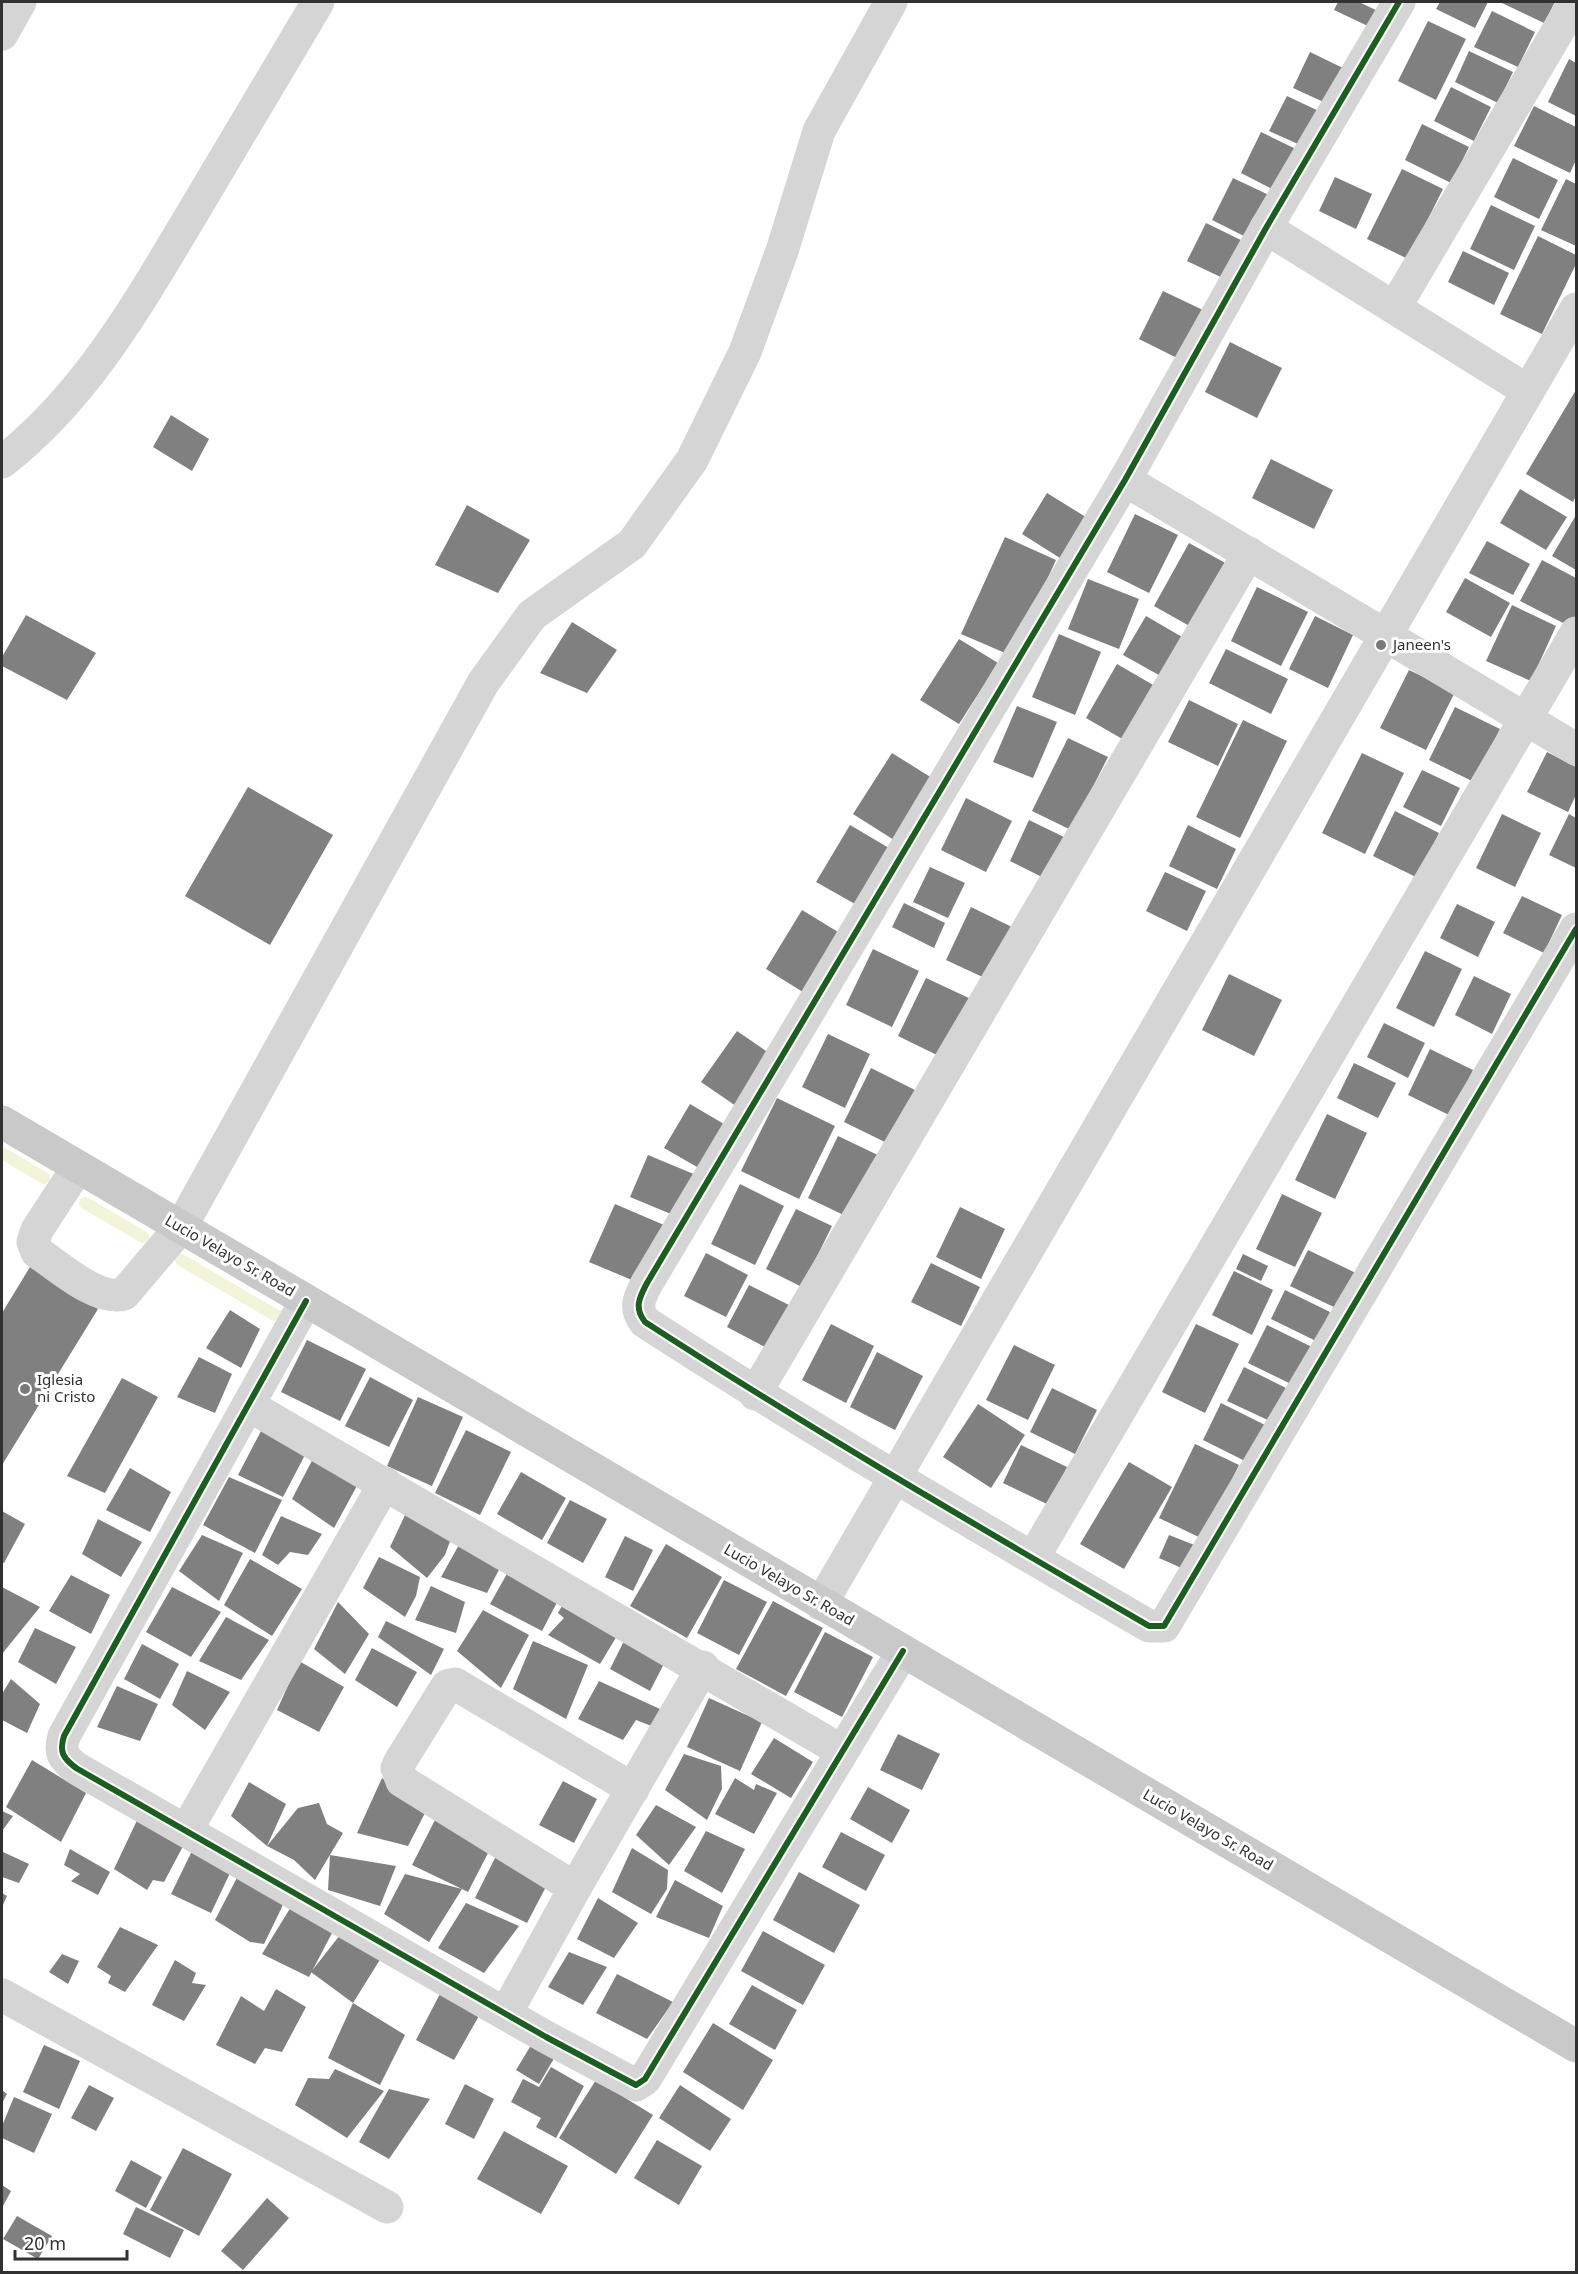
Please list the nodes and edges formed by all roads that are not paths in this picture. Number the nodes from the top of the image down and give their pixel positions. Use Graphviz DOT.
graph roads {
  1 [pos="20,2"];
  2 [pos="318,2"];
  3 [pos="891,2"];
  4 [pos="1399,2"];
  5 [pos="1575,2"];
  6 [pos="2,34"];
  7 [pos="1266,228"];
  8 [pos="1395,307"];
  9 [pos="1576,309"];
  10 [pos="1528,391"];
  11 [pos="2,462"];
  12 [pos="1125,480"];
  13 [pos="1249,553"];
  14 [pos="1576,633"];
  15 [pos="1386,634"];
  16 [pos="1526,719"];
  17 [pos="1576,750"];
  18 [pos="1576,929"];
  19 [pos="2,1122"];
  20 [pos="78,1167"];
  21 [pos="181,1227"];
  22 [pos="306,1301"];
  23 [pos="755,1394"];
  24 [pos="248,1405"];
  25 [pos="895,1479"];
  26 [pos="385,1483"];
  27 [pos="1033,1558"];
  28 [pos="821,1604"];
  29 [pos="903,1652"];
  30 [pos="703,1667"];
  31 [pos="842,1751"];
  32 [pos="633,1789"];
  33 [pos="187,1829"];
  34 [pos="575,1888"];
  35 [pos="2,1995"];
  36 [pos="506,2013"];
  37 [pos="1576,2046"];
  38 [pos="387,2207"];
  1 -- 6 [label="street"];
  2 -- 11 [label="street"];
  3 -- 21 [label="street"];
  4 -- 7 [label="street"];
  5 -- 8 [label="street"];
  7 -- 8 [label="street"];
  7 -- 12 [label="street"];
  8 -- 10 [label="street"];
  9 -- 10 [label="street"];
  10 -- 15 [label="street"];
  12 -- 13 [label="street"];
  12 -- 23 [label="street"];
  13 -- 15 [label="street"];
  13 -- 23 [label="street"];
  14 -- 16 [label="street"];
  15 -- 16 [label="street"];
  15 -- 25 [label="street"];
  16 -- 17 [label="street"];
  16 -- 27 [label="street"];
  18 -- 27 [label="street"];
  19 -- 20 [label="main road, Lucio Velayo Sr. Road"];
  20 -- 21 [label="main road, Lucio Velayo Sr. Road"];
  20 -- 21 [label="street"];
  21 -- 22 [label="main road, Lucio Velayo Sr. Road"];
  22 -- 24 [label="street"];
  22 -- 28 [label="main road, Lucio Velayo Sr. Road"];
  23 -- 25 [label="street"];
  24 -- 26 [label="street"];
  24 -- 33 [label="street"];
  25 -- 27 [label="street"];
  25 -- 28 [label="street"];
  26 -- 30 [label="street"];
  26 -- 33 [label="street"];
  28 -- 29 [label="main road, Lucio Velayo Sr. Road"];
  29 -- 31 [label="street"];
  29 -- 37 [label="main road, Lucio Velayo Sr. Road"];
  30 -- 31 [label="street"];
  30 -- 32 [label="street"];
  31 -- 36 [label="street"];
  32 -- 34 [label="street"];
  32 -- 34 [label="street"];
  33 -- 36 [label="street"];
  34 -- 36 [label="street"];
  35 -- 38 [label="street"];
}
